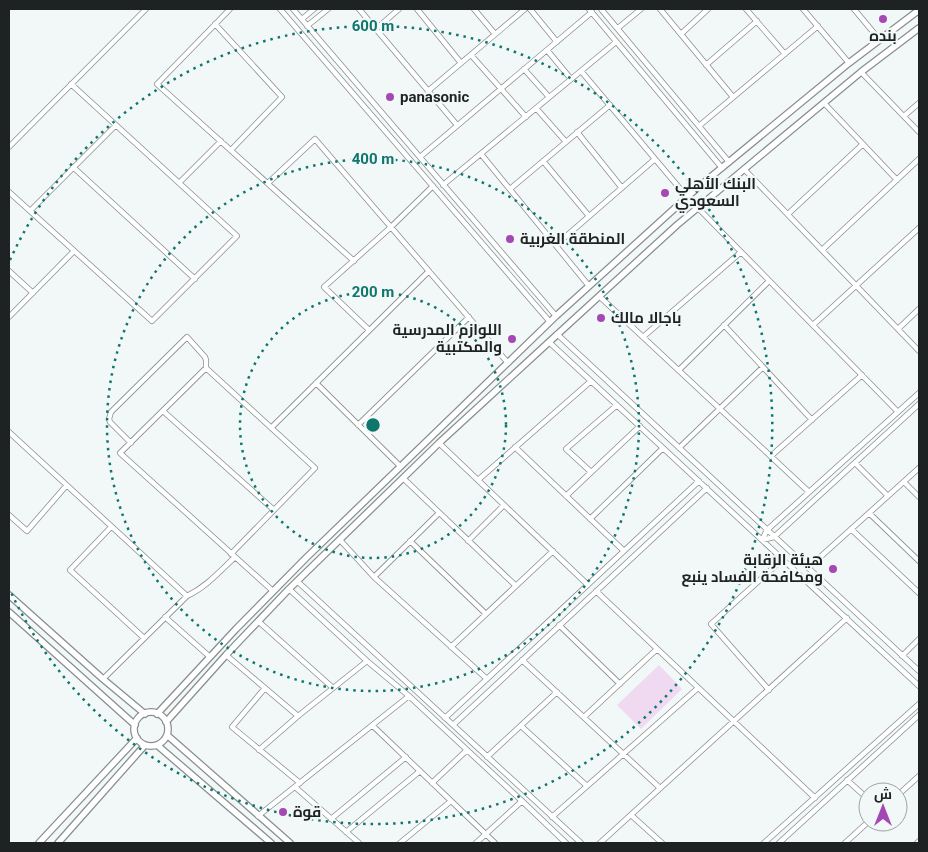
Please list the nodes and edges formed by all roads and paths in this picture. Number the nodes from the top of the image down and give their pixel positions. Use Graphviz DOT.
graph roads {
  1 [pos="146,9"];
  2 [pos="230,9"];
  3 [pos="280,9"];
  4 [pos="293,9"];
  5 [pos="314,9"];
  6 [pos="328,9"];
  7 [pos="359,9"];
  8 [pos="399,9"];
  9 [pos="417,9"];
  10 [pos="474,9"];
  11 [pos="525,9"];
  12 [pos="530,9"];
  13 [pos="601,9"];
  14 [pos="641,9"];
  15 [pos="660,9"];
  16 [pos="708,9"];
  17 [pos="803,9"];
  18 [pos="854,9"];
  19 [pos="590,10"];
  20 [pos="749,10"];
  21 [pos="919,10"];
  22 [pos="302,19"];
  23 [pos="757,21"];
  24 [pos="215,24"];
  25 [pos="307,26"];
  26 [pos="818,26"];
  27 [pos="376,28"];
  28 [pos="618,28"];
  29 [pos="919,28"];
  30 [pos="495,34"];
  31 [pos="681,34"];
  32 [pos="879,40"];
  33 [pos="557,42"];
  34 [pos="616,42"];
  35 [pos="547,50"];
  36 [pos="785,54"];
  37 [pos="471,55"];
  38 [pos="849,63"];
  39 [pos="461,64"];
  40 [pos="706,65"];
  41 [pos="524,69"];
  42 [pos="581,71"];
  43 [pos="861,72"];
  44 [pos="571,79"];
  45 [pos="71,84"];
  46 [pos="501,89"];
  47 [pos="428,91"];
  48 [pos="549,97"];
  49 [pos="733,97"];
  50 [pos="824,103"];
  51 [pos="919,103"];
  52 [pos="610,105"];
  53 [pos="536,108"];
  54 [pos="904,116"];
  55 [pos="526,117"];
  56 [pos="116,125"];
  57 [pos="457,125"];
  58 [pos="699,126"];
  59 [pos="577,132"];
  60 [pos="919,132"];
  61 [pos="221,141"];
  62 [pos="566,142"];
  63 [pos="863,144"];
  64 [pos="9,147"];
  65 [pos="231,150"];
  66 [pos="481,154"];
  67 [pos="420,157"];
  68 [pos="655,159"];
  69 [pos="919,159"];
  70 [pos="543,162"];
  71 [pos="729,162"];
  72 [pos="73,167"];
  73 [pos="722,168"];
  74 [pos="744,169"];
  75 [pos="897,180"];
  76 [pos="179,183"];
  77 [pos="268,183"];
  78 [pos="443,185"];
  79 [pos="433,186"];
  80 [pos="622,188"];
  81 [pos="510,189"];
  82 [pos="9,192"];
  83 [pos="688,197"];
  84 [pos="698,208"];
  85 [pos="30,211"];
  86 [pos="788,214"];
  87 [pos="589,216"];
  88 [pos="391,227"];
  89 [pos="919,228"];
  90 [pos="556,245"];
  91 [pos="822,250"];
  92 [pos="74,251"];
  93 [pos="741,252"];
  94 [pos="354,261"];
  95 [pos="9,271"];
  96 [pos="429,271"];
  97 [pos="195,279"];
  98 [pos="769,281"];
  99 [pos="589,286"];
  100 [pos="857,286"];
  101 [pos="33,293"];
  102 [pos="599,296"];
  103 [pos="919,309"];
  104 [pos="556,316"];
  105 [pos="9,318"];
  106 [pos="469,318"];
  107 [pos="550,322"];
  108 [pos="724,325"];
  109 [pos="813,325"];
  110 [pos="898,328"];
  111 [pos="369,330"];
  112 [pos="557,334"];
  113 [pos="643,337"];
  114 [pos="548,342"];
  115 [pos="919,351"];
  116 [pos="508,363"];
  117 [pos="763,367"];
  118 [pos="206,368"];
  119 [pos="679,370"];
  120 [pos="862,375"];
  121 [pos="591,381"];
  122 [pos="316,383"];
  123 [pos="919,393"];
  124 [pos="919,404"];
  125 [pos="617,405"];
  126 [pos="720,408"];
  127 [pos="164,411"];
  128 [pos="898,412"];
  129 [pos="812,420"];
  130 [pos="358,425"];
  131 [pos="640,426"];
  132 [pos="271,428"];
  133 [pos="9,432"];
  134 [pos="130,443"];
  135 [pos="439,443"];
  136 [pos="515,447"];
  137 [pos="663,448"];
  138 [pos="679,448"];
  139 [pos="771,456"];
  140 [pos="855,463"];
  141 [pos="400,466"];
  142 [pos="919,468"];
  143 [pos="591,472"];
  144 [pos="403,478"];
  145 [pos="478,480"];
  146 [pos="699,481"];
  147 [pos="904,482"];
  148 [pos="66,486"];
  149 [pos="707,488"];
  150 [pos="809,492"];
  151 [pos="566,496"];
  152 [pos="888,496"];
  153 [pos="919,497"];
  154 [pos="504,505"];
  155 [pos="274,510"];
  156 [pos="439,513"];
  157 [pos="869,513"];
  158 [pos="9,515"];
  159 [pos="590,519"];
  160 [pos="111,527"];
  161 [pos="851,529"];
  162 [pos="767,530"];
  163 [pos="774,536"];
  164 [pos="340,540"];
  165 [pos="762,540"];
  166 [pos="410,541"];
  167 [pos="468,541"];
  168 [pos="552,551"];
  169 [pos="624,551"];
  170 [pos="233,556"];
  171 [pos="783,559"];
  172 [pos="919,561"];
  173 [pos="808,568"];
  174 [pos="374,577"];
  175 [pos="297,581"];
  176 [pos="588,585"];
  177 [pos="516,586"];
  178 [pos="289,589"];
  179 [pos="273,591"];
  180 [pos="596,591"];
  181 [pos="919,593"];
  182 [pos="9,595"];
  183 [pos="187,596"];
  184 [pos="9,612"];
  185 [pos="486,614"];
  186 [pos="165,617"];
  187 [pos="847,618"];
  188 [pos="258,621"];
  189 [pos="560,626"];
  190 [pos="533,636"];
  191 [pos="144,638"];
  192 [pos="919,639"];
  193 [pos="540,644"];
  194 [pos="451,647"];
  195 [pos="657,649"];
  196 [pos="226,654"];
  197 [pos="902,656"];
  198 [pos="210,657"];
  199 [pos="522,660"];
  200 [pos="367,661"];
  201 [pos="919,671"];
  202 [pos="103,679"];
  203 [pos="487,679"];
  204 [pos="620,684"];
  205 [pos="919,686"];
  206 [pos="265,688"];
  207 [pos="333,688"];
  208 [pos="698,688"];
  209 [pos="769,690"];
  210 [pos="557,692"];
  211 [pos="409,696"];
  212 [pos="919,704"];
  213 [pos="145,714"];
  214 [pos="157,714"];
  215 [pos="919,715"];
  216 [pos="298,716"];
  217 [pos="445,718"];
  218 [pos="584,718"];
  219 [pos="734,721"];
  220 [pos="166,722"];
  221 [pos="453,725"];
  222 [pos="135,726"];
  223 [pos="373,726"];
  224 [pos="521,726"];
  225 [pos="167,735"];
  226 [pos="137,738"];
  227 [pos="145,745"];
  228 [pos="157,745"];
  229 [pos="259,750"];
  230 [pos="467,750"];
  231 [pos="624,754"];
  232 [pos="406,757"];
  233 [pos="487,757"];
  234 [pos="420,771"];
  235 [pos="919,776"];
  236 [pos="847,780"];
  237 [pos="432,782"];
  238 [pos="300,783"];
  239 [pos="587,786"];
  240 [pos="908,786"];
  241 [pos="295,787"];
  242 [pos="660,788"];
  243 [pos="858,790"];
  244 [pos="815,798"];
  245 [pos="451,801"];
  246 [pos="522,801"];
  247 [pos="631,815"];
  248 [pos="258,816"];
  249 [pos="552,817"];
  250 [pos="331,819"];
  251 [pos="858,831"];
  252 [pos="346,832"];
  253 [pos="486,834"];
  254 [pos="39,843"];
  255 [pos="58,843"];
  256 [pos="271,843"];
  257 [pos="290,843"];
  258 [pos="359,843"];
  259 [pos="400,843"];
  260 [pos="476,843"];
  261 [pos="495,843"];
  262 [pos="566,843"];
  263 [pos="581,843"];
  264 [pos="600,843"];
  265 [pos="662,843"];
  266 [pos="764,843"];
  267 [pos="779,843"];
  268 [pos="845,843"];
  1 -- 45 [label="street"];
  2 -- 24 [label="street"];
  3 -- 79 [label="street"];
  4 -- 22 [label="street"];
  5 -- 22 [label="street"];
  6 -- 25 [label="street"];
  7 -- 27 [label="street"];
  8 -- 27 [label="street"];
  9 -- 39 [label="street"];
  10 -- 30 [label="street"];
  11 -- 30 [label="street"];
  12 -- 33 [label="street"];
  13 -- 28 [label="street"];
  14 -- 28 [label="street"];
  15 -- 31 [label="street"];
  16 -- 31 [label="street"];
  17 -- 26 [label="street"];
  18 -- 32 [label="street"];
  19 -- 33 [label="street"];
  19 -- 34 [label="street"];
  20 -- 23 [label="street"];
  21 -- 32 [label="main road"];
  22 -- 25 [label="street"];
  23 -- 36 [label="street"];
  23 -- 40 [label="street"];
  24 -- 61 [label="street"];
  24 -- 65 [label="street"];
  25 -- 67 [label="street"];
  26 -- 36 [label="street"];
  26 -- 38 [label="street"];
  27 -- 47 [label="street"];
  28 -- 58 [label="street"];
  29 -- 43 [label="main road"];
  30 -- 37 [label="street"];
  31 -- 40 [label="street"];
  32 -- 38 [label="main road"];
  33 -- 35 [label="street"];
  34 -- 42 [label="street"];
  34 -- 73 [label="street"];
  35 -- 41 [label="street"];
  35 -- 44 [label="street"];
  36 -- 49 [label="street"];
  37 -- 39 [label="street"];
  37 -- 46 [label="street"];
  38 -- 71 [label="main road"];
  39 -- 47 [label="street"];
  40 -- 49 [label="street"];
  41 -- 46 [label="street"];
  41 -- 48 [label="street"];
  42 -- 44 [label="street"];
  42 -- 52 [label="street"];
  43 -- 50 [label="main road"];
  43 -- 54 [label="street"];
  44 -- 48 [label="street"];
  45 -- 56 [label="street"];
  45 -- 64 [label="street"];
  46 -- 55 [label="street"];
  46 -- 57 [label="street"];
  47 -- 57 [label="street"];
  48 -- 53 [label="street"];
  49 -- 58 [label="street"];
  50 -- 63 [label="street"];
  50 -- 74 [label="main road"];
  51 -- 54 [label="street"];
  52 -- 59 [label="street"];
  52 -- 68 [label="street"];
  53 -- 55 [label="street"];
  53 -- 62 [label="street"];
  54 -- 60 [label="street"];
  55 -- 66 [label="street"];
  56 -- 72 [label="street"];
  56 -- 76 [label="street"];
  57 -- 67 [label="street"];
  58 -- 71 [label="street"];
  59 -- 62 [label="street"];
  59 -- 80 [label="street"];
  61 -- 65 [label="street"];
  61 -- 76 [label="street"];
  62 -- 70 [label="street"];
  63 -- 75 [label="street"];
  63 -- 86 [label="street"];
  65 -- 77 [label="street"];
  66 -- 78 [label="street"];
  66 -- 81 [label="street"];
  67 -- 78 [label="street"];
  68 -- 80 [label="street"];
  68 -- 83 [label="street"];
  69 -- 75 [label="street"];
  70 -- 81 [label="street"];
  70 -- 87 [label="street"];
  71 -- 73 [label="main road"];
  72 -- 85 [label="street"];
  72 -- 97 [label="street"];
  73 -- 83 [label="main road"];
  74 -- 84 [label="main road"];
  74 -- 86 [label="street"];
  75 -- 91 [label="street"];
  76 -- 97 [label="street"];
  77 -- 88 [label="street"];
  77 -- 94 [label="street"];
  78 -- 104 [label="street"];
  79 -- 88 [label="street"];
  79 -- 107 [label="street"];
  80 -- 87 [label="street"];
  81 -- 90 [label="street"];
  82 -- 85 [label="street"];
  83 -- 99 [label="main road"];
  84 -- 93 [label="street"];
  84 -- 102 [label="main road"];
  85 -- 92 [label="street"];
  86 -- 91 [label="street"];
  87 -- 90 [label="street"];
  88 -- 94 [label="street"];
  88 -- 96 [label="street"];
  89 -- 100 [label="street"];
  90 -- 99 [label="street"];
  91 -- 100 [label="street"];
  92 -- 97 [label="street"];
  92 -- 101 [label="street"];
  93 -- 98 [label="street"];
  93 -- 113 [label="street"];
  94 -- 111 [label="street"];
  95 -- 101 [label="street"];
  96 -- 106 [label="street"];
  96 -- 111 [label="street"];
  98 -- 108 [label="street"];
  98 -- 109 [label="street"];
  99 -- 104 [label="main road"];
  100 -- 109 [label="street"];
  100 -- 110 [label="street"];
  101 -- 105 [label="street"];
  102 -- 112 [label="main road"];
  102 -- 113 [label="street"];
  103 -- 110 [label="street"];
  104 -- 107 [label="main road"];
  106 -- 116 [label="street"];
  106 -- 130 [label="street"];
  107 -- 116 [label="main road"];
  108 -- 117 [label="street"];
  108 -- 119 [label="street"];
  109 -- 120 [label="street"];
  110 -- 115 [label="street"];
  111 -- 122 [label="street"];
  112 -- 114 [label="main road"];
  112 -- 138 [label="street"];
  113 -- 119 [label="street"];
  114 -- 121 [label="street"];
  114 -- 135 [label="main road"];
  116 -- 141 [label="main road"];
  117 -- 126 [label="street"];
  117 -- 129 [label="street"];
  118 -- 127 [label="street"];
  118 -- 132 [label="street"];
  118 -- 134 [label="street"];
  119 -- 126 [label="street"];
  120 -- 128 [label="street"];
  120 -- 129 [label="street"];
  121 -- 125 [label="street"];
  121 -- 136 [label="street"];
  122 -- 130 [label="street"];
  122 -- 132 [label="street"];
  123 -- 128 [label="street"];
  124 -- 140 [label="street"];
  125 -- 131 [label="street"];
  125 -- 143 [label="street"];
  126 -- 138 [label="street"];
  126 -- 139 [label="street"];
  127 -- 134 [label="street"];
  127 -- 155 [label="street"];
  128 -- 150 [label="street"];
  129 -- 139 [label="street"];
  130 -- 141 [label="street"];
  131 -- 137 [label="street"];
  131 -- 143 [label="street"];
  132 -- 155 [label="street"];
  133 -- 148 [label="street"];
  134 -- 170 [label="street"];
  135 -- 144 [label="main road"];
  135 -- 145 [label="street"];
  136 -- 145 [label="street"];
  136 -- 151 [label="street"];
  137 -- 146 [label="street"];
  137 -- 159 [label="street"];
  138 -- 162 [label="street"];
  139 -- 150 [label="street"];
  140 -- 152 [label="street"];
  140 -- 163 [label="street"];
  141 -- 179 [label="main road"];
  142 -- 147 [label="street"];
  143 -- 151 [label="street"];
  144 -- 156 [label="street"];
  144 -- 164 [label="main road"];
  145 -- 154 [label="street"];
  146 -- 149 [label="street"];
  146 -- 169 [label="street"];
  147 -- 152 [label="street"];
  147 -- 153 [label="street"];
  148 -- 158 [label="street"];
  148 -- 160 [label="street"];
  149 -- 165 [label="street"];
  149 -- 180 [label="street"];
  150 -- 162 [label="street"];
  151 -- 159 [label="street"];
  152 -- 157 [label="street"];
  154 -- 167 [label="street"];
  154 -- 168 [label="street"];
  155 -- 170 [label="street"];
  156 -- 166 [label="street"];
  156 -- 167 [label="street"];
  157 -- 161 [label="street"];
  157 -- 172 [label="street"];
  159 -- 169 [label="street"];
  160 -- 183 [label="street"];
  160 -- 191 [label="street"];
  161 -- 173 [label="street"];
  161 -- 181 [label="street"];
  162 -- 163 [label="street"];
  162 -- 165 [label="street"];
  163 -- 165 [label="street"];
  163 -- 173 [label="street"];
  164 -- 174 [label="street"];
  164 -- 175 [label="main road"];
  165 -- 171 [label="street"];
  166 -- 174 [label="street"];
  166 -- 185 [label="street"];
  167 -- 177 [label="street"];
  168 -- 176 [label="street"];
  168 -- 177 [label="street"];
  169 -- 176 [label="street"];
  170 -- 179 [label="street"];
  170 -- 183 [label="street"];
  171 -- 187 [label="street"];
  171 -- 209 [label="street"];
  173 -- 197 [label="street"];
  174 -- 194 [label="street"];
  175 -- 178 [label="main road"];
  175 -- 217 [label="street"];
  176 -- 190 [label="street"];
  177 -- 185 [label="street"];
  178 -- 188 [label="main road"];
  178 -- 200 [label="street"];
  179 -- 198 [label="main road"];
  180 -- 189 [label="street"];
  180 -- 195 [label="street"];
  182 -- 202 [label="main road"];
  183 -- 186 [label="street"];
  184 -- 222 [label="main road"];
  185 -- 194 [label="street"];
  186 -- 191 [label="street"];
  186 -- 198 [label="street"];
  187 -- 205 [label="street"];
  187 -- 209 [label="street"];
  188 -- 196 [label="main road"];
  188 -- 207 [label="street"];
  189 -- 193 [label="street"];
  189 -- 204 [label="street"];
  190 -- 193 [label="street"];
  190 -- 203 [label="street"];
  191 -- 202 [label="street"];
  192 -- 197 [label="street"];
  193 -- 199 [label="street"];
  194 -- 203 [label="street"];
  195 -- 204 [label="street"];
  195 -- 208 [label="street"];
  196 -- 206 [label="street"];
  196 -- 220 [label="main road"];
  197 -- 201 [label="street"];
  198 -- 214 [label="main road"];
  199 -- 210 [label="street"];
  199 -- 221 [label="street"];
  200 -- 207 [label="street"];
  200 -- 211 [label="street"];
  202 -- 213 [label="main road"];
  203 -- 217 [label="street"];
  204 -- 218 [label="street"];
  206 -- 216 [label="street"];
  206 -- 229 [label="street"];
  207 -- 216 [label="street"];
  208 -- 219 [label="street"];
  208 -- 231 [label="street"];
  209 -- 219 [label="street"];
  210 -- 218 [label="street"];
  210 -- 224 [label="street"];
  211 -- 223 [label="street"];
  211 -- 230 [label="street"];
  212 -- 244 [label="street"];
  213 -- 214 [label="main road"];
  213 -- 222 [label="main road"];
  214 -- 220 [label="main road"];
  215 -- 236 [label="street"];
  216 -- 229 [label="street"];
  217 -- 221 [label="street"];
  218 -- 231 [label="street"];
  219 -- 242 [label="street"];
  219 -- 244 [label="street"];
  220 -- 225 [label="main road"];
  221 -- 233 [label="street"];
  222 -- 226 [label="main road"];
  223 -- 232 [label="street"];
  223 -- 238 [label="street"];
  224 -- 233 [label="street"];
  224 -- 239 [label="street"];
  225 -- 228 [label="main road"];
  225 -- 248 [label="main road"];
  226 -- 227 [label="main road"];
  226 -- 254 [label="main road"];
  227 -- 228 [label="main road"];
  227 -- 255 [label="main road"];
  228 -- 256 [label="main road"];
  229 -- 238 [label="street"];
  230 -- 237 [label="street"];
  230 -- 246 [label="street"];
  231 -- 239 [label="street"];
  231 -- 242 [label="street"];
  232 -- 234 [label="street"];
  232 -- 250 [label="street"];
  233 -- 249 [label="street"];
  234 -- 237 [label="street"];
  234 -- 252 [label="street"];
  235 -- 240 [label="street"];
  236 -- 243 [label="street"];
  236 -- 267 [label="street"];
  237 -- 245 [label="street"];
  238 -- 241 [label="street"];
  239 -- 249 [label="street"];
  241 -- 248 [label="street"];
  241 -- 250 [label="street"];
  242 -- 247 [label="street"];
  244 -- 266 [label="street"];
  245 -- 253 [label="street"];
  245 -- 259 [label="street"];
  246 -- 253 [label="street"];
  246 -- 262 [label="street"];
  247 -- 264 [label="street"];
  247 -- 265 [label="street"];
  248 -- 257 [label="main road"];
  249 -- 263 [label="street"];
  250 -- 252 [label="street"];
  251 -- 268 [label="street"];
  252 -- 258 [label="street"];
  253 -- 260 [label="street"];
  253 -- 261 [label="street"];
}
